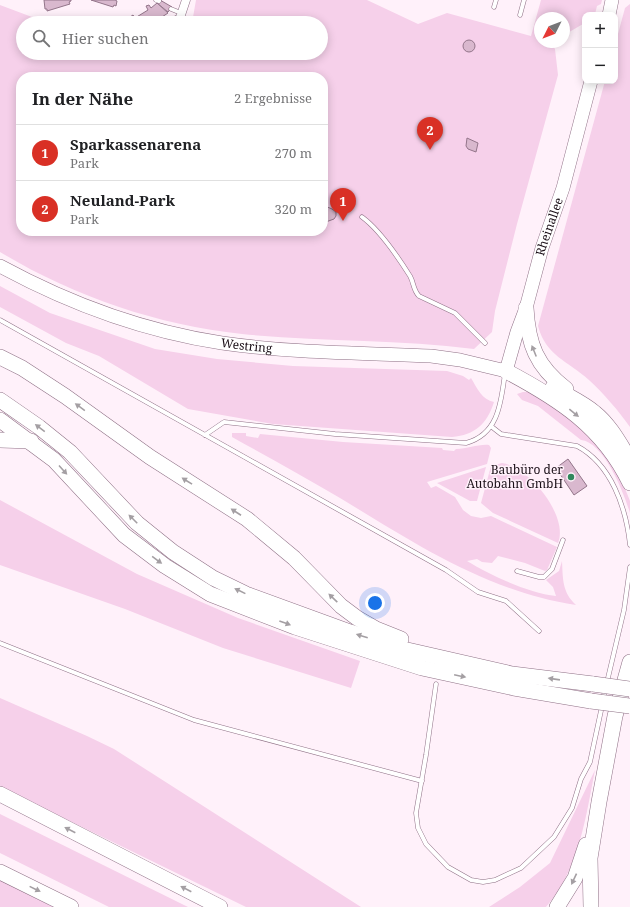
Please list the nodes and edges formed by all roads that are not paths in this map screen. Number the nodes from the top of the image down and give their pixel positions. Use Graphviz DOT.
graph roads {
  1 [pos="186,0"];
  2 [pos="496,0"];
  3 [pos="524,0"];
  4 [pos="612,0"];
  5 [pos="494,7"];
  6 [pos="170,9"];
  7 [pos="609,12"];
  8 [pos="182,13"];
  9 [pos="520,15"];
  10 [pos="181,16"];
  11 [pos="590,84"];
  12 [pos="362,217"];
  13 [pos="0,266"];
  14 [pos="526,308"];
  15 [pos="0,320"];
  16 [pos="485,343"];
  17 [pos="0,357"];
  18 [pos="506,371"];
  19 [pos="0,400"];
  20 [pos="578,400"];
  21 [pos="0,420"];
  22 [pos="492,427"];
  23 [pos="205,435"];
  24 [pos="0,440"];
  25 [pos="31,441"];
  26 [pos="630,460"];
  27 [pos="630,483"];
  28 [pos="562,540"];
  29 [pos="630,545"];
  30 [pos="630,567"];
  31 [pos="517,571"];
  32 [pos="539,631"];
  33 [pos="0,643"];
  34 [pos="453,662"];
  35 [pos="630,662"];
  36 [pos="436,684"];
  37 [pos="630,690"];
  38 [pos="630,706"];
  39 [pos="422,781"];
  40 [pos="0,794"];
  41 [pos="599,802"];
  42 [pos="0,872"];
  43 [pos="70,907"];
  44 [pos="220,907"];
  45 [pos="557,907"];
  46 [pos="590,907"];
  47 [pos="597,907"];
  1 -- 8 [label="street"];
  2 -- 5 [label="lane"];
  3 -- 9 [label="lane"];
  4 -- 7 [label="main road"];
  6 -- 8 [label="lane"];
  8 -- 10 [label="street"];
  11 -- 14 [label="main road, Rheinallee"];
  12 -- 16 [label="lane"];
  13 -- 18 [label="main road, Westring"];
  14 -- 18 [label="main road, Rheinallee"];
  20 -- 14 [label="highway, one-way"];
  15 -- 23 [label="lane"];
  34 -- 17 [label="highway, one-way"];
  18 -- 20 [label="highway"];
  18 -- 22 [label="lane"];
  18 -- 27 [label="highway, one-way"];
  34 -- 19 [label="highway, one-way"];
  20 -- 26 [label="highway"];
  21 -- 25 [label="highway"];
  22 -- 23 [label="lane"];
  22 -- 29 [label="lane"];
  23 -- 32 [label="lane"];
  24 -- 25 [label="highway"];
  25 -- 38 [label="highway, one-way, bridge"];
  28 -- 31 [label="lane"];
  30 -- 39 [label="lane"];
  33 -- 39 [label="lane"];
  37 -- 34 [label="highway, one-way, bridge"];
  35 -- 41 [label="highway"];
  36 -- 39 [label="lane"];
  37 -- 47 [label="highway"];
  44 -- 40 [label="highway, one-way"];
  41 -- 45 [label="highway, one-way"];
  41 -- 46 [label="highway"];
  42 -- 43 [label="highway, one-way"];
}
